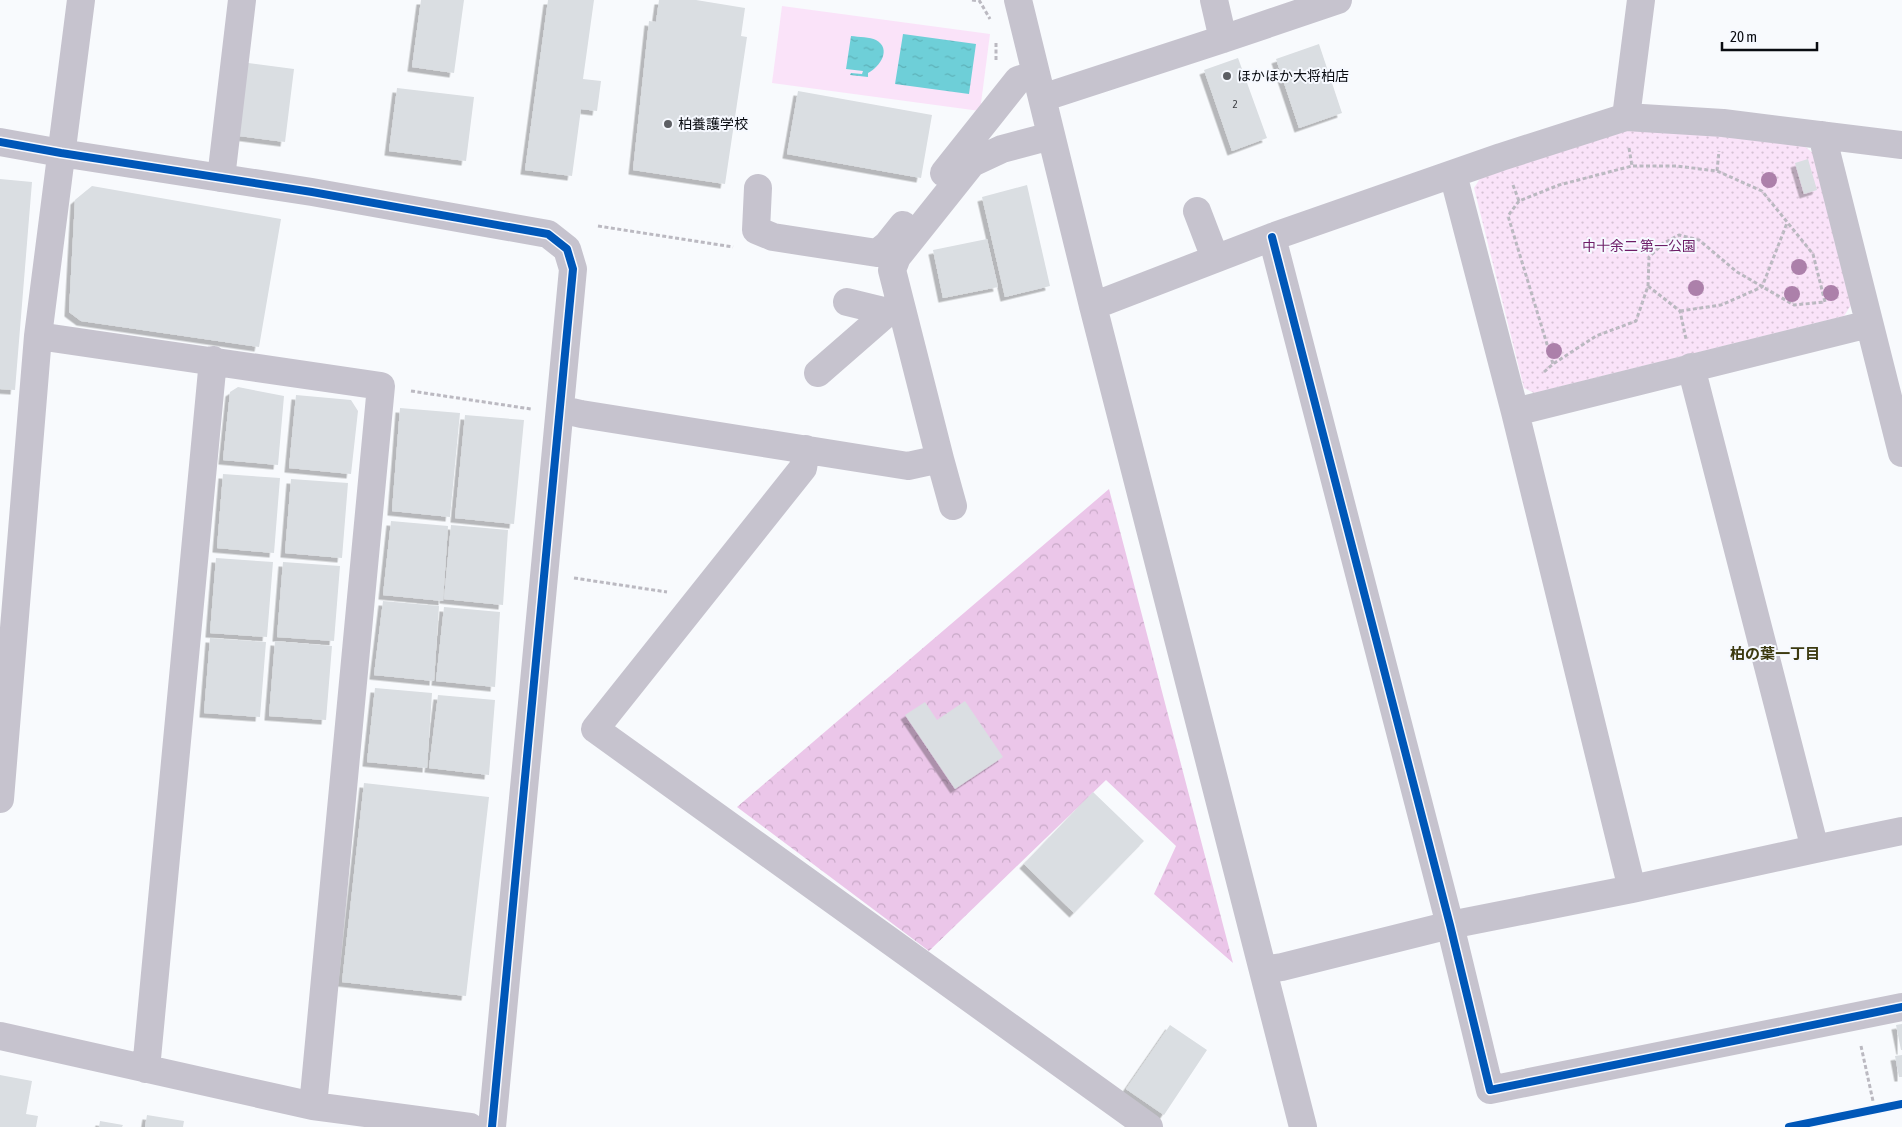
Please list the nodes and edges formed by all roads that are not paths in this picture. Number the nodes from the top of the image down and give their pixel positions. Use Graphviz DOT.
graph roads {
  1 [pos="81,0"];
  2 [pos="242,0"];
  3 [pos="1018,0"];
  4 [pos="1214,0"];
  5 [pos="1338,0"];
  6 [pos="1641,0"];
  7 [pos="1224,40"];
  8 [pos="1039,86"];
  9 [pos="1626,117"];
  10 [pos="1822,135"];
  11 [pos="1051,136"];
  12 [pos="0,142"];
  13 [pos="1902,144"];
  14 [pos="61,153"];
  15 [pos="1453,174"];
  16 [pos="221,178"];
  17 [pos="758,188"];
  18 [pos="1196,211"];
  19 [pos="1272,237"];
  20 [pos="1215,258"];
  21 [pos="847,302"];
  22 [pos="1093,306"];
  23 [pos="894,309"];
  24 [pos="1869,324"];
  25 [pos="38,336"];
  26 [pos="213,360"];
  27 [pos="1691,367"];
  28 [pos="818,373"];
  29 [pos="560,409"];
  30 [pos="1515,412"];
  31 [pos="806,449"];
  32 [pos="1902,454"];
  33 [pos="940,459"];
  34 [pos="953,506"];
  35 [pos="0,799"];
  36 [pos="1902,831"];
  37 [pos="1815,848"];
  38 [pos="1632,889"];
  39 [pos="1450,925"];
  40 [pos="1263,970"];
  41 [pos="1902,1007"];
  42 [pos="0,1036"];
  43 [pos="146,1069"];
  44 [pos="313,1106"];
  45 [pos="470,1127"];
  46 [pos="492,1127"];
  47 [pos="1149,1127"];
  48 [pos="1303,1127"];
  1 -- 14 [label="street"];
  2 -- 16 [label="street"];
  3 -- 8 [label="street"];
  4 -- 7 [label="street"];
  5 -- 7 [label="street"];
  6 -- 9 [label="street"];
  7 -- 8 [label="street"];
  8 -- 11 [label="street"];
  8 -- 17 [label="street"];
  9 -- 10 [label="street"];
  9 -- 15 [label="street"];
  10 -- 13 [label="street"];
  10 -- 24 [label="street"];
  11 -- 22 [label="street"];
  11 -- 23 [label="street"];
  12 -- 14 [label="street"];
  14 -- 16 [label="street"];
  14 -- 25 [label="street"];
  15 -- 19 [label="street"];
  15 -- 30 [label="street"];
  16 -- 29 [label="street"];
  18 -- 20 [label="street"];
  19 -- 20 [label="street"];
  19 -- 39 [label="street"];
  20 -- 22 [label="street"];
  21 -- 23 [label="street"];
  22 -- 40 [label="street"];
  23 -- 28 [label="street"];
  23 -- 33 [label="street"];
  24 -- 27 [label="street"];
  24 -- 32 [label="street"];
  25 -- 26 [label="street"];
  25 -- 35 [label="street"];
  26 -- 43 [label="street"];
  26 -- 44 [label="street"];
  27 -- 30 [label="street"];
  27 -- 37 [label="street"];
  29 -- 31 [label="street"];
  29 -- 46 [label="street"];
  30 -- 38 [label="street"];
  31 -- 33 [label="street"];
  31 -- 47 [label="street"];
  33 -- 34 [label="street"];
  36 -- 37 [label="street"];
  37 -- 38 [label="street"];
  38 -- 39 [label="street"];
  39 -- 40 [label="street"];
  39 -- 41 [label="street"];
  40 -- 48 [label="street"];
  42 -- 43 [label="street"];
  43 -- 44 [label="street"];
  44 -- 45 [label="street"];
}
